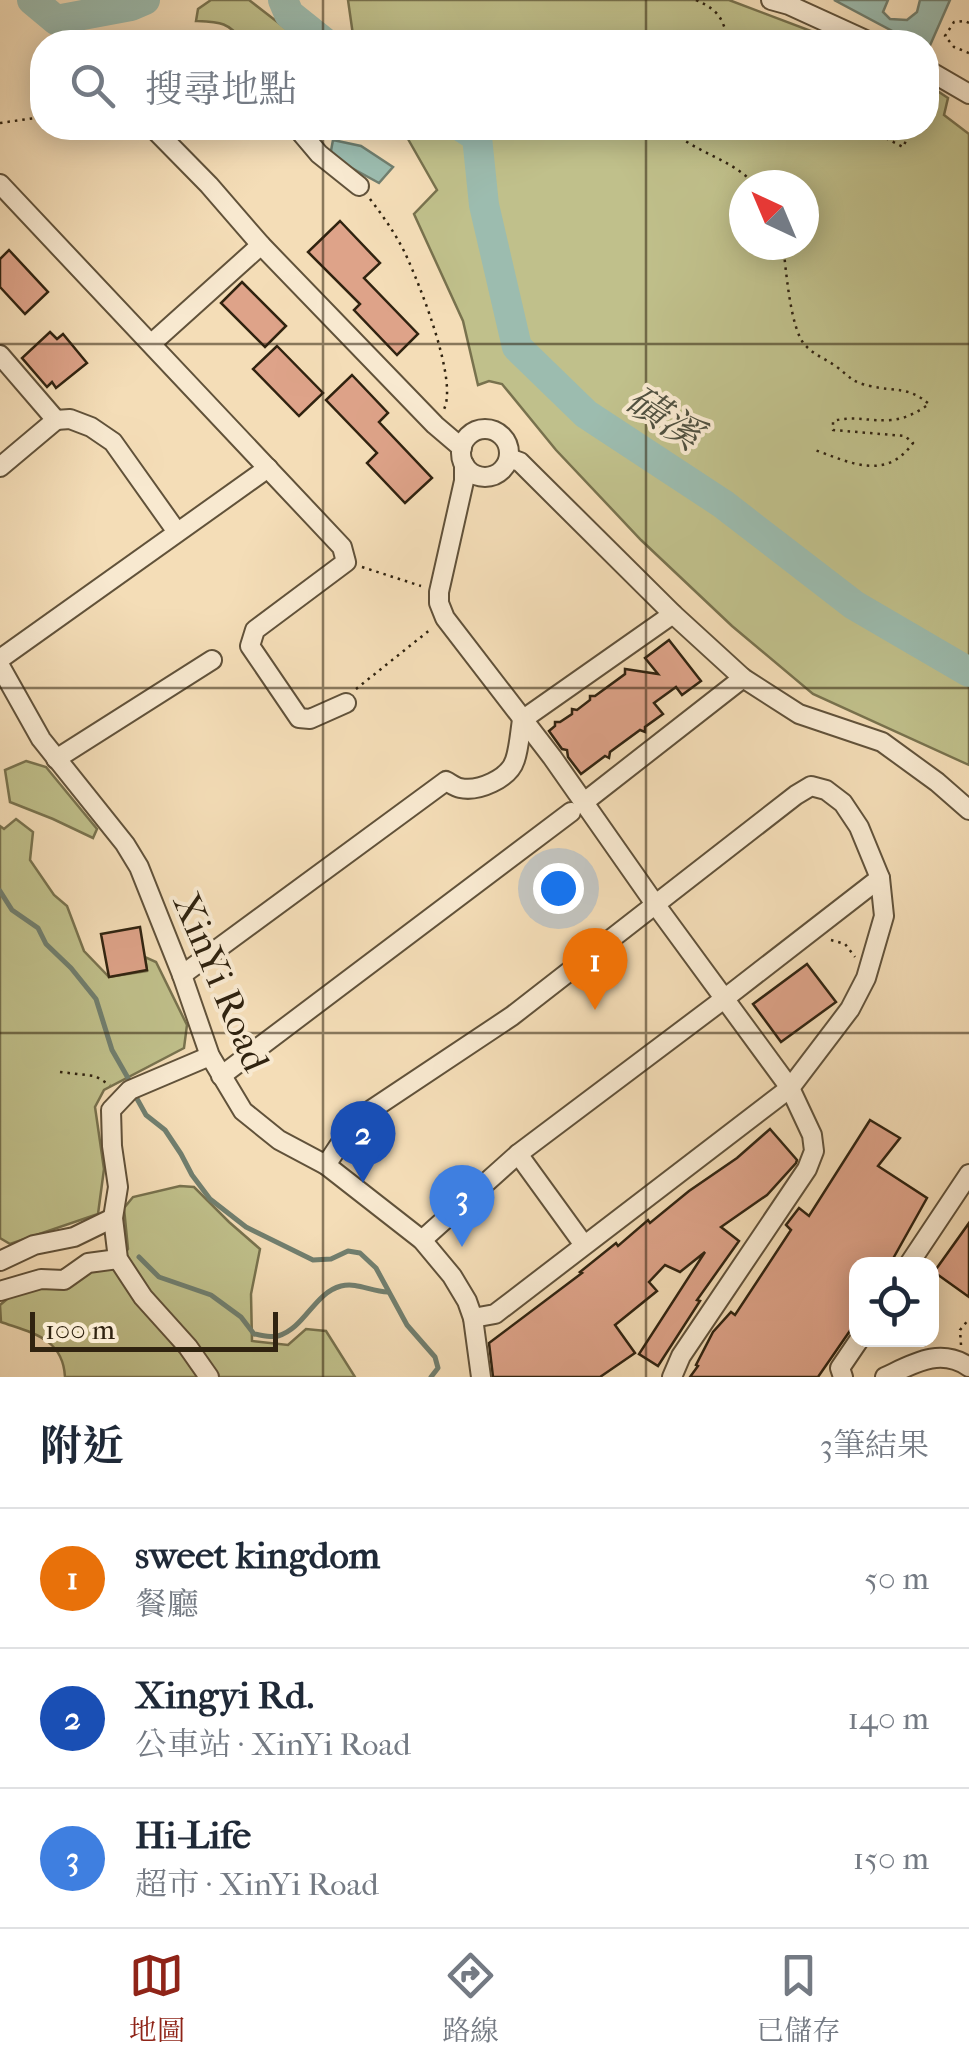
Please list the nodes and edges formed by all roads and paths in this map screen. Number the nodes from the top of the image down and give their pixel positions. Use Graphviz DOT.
graph roads {
  1 [pos="696,0"];
  2 [pos="771,0"];
  3 [pos="969,22"];
  4 [pos="726,30"];
  5 [pos="843,30"];
  6 [pos="969,53"];
  7 [pos="939,77"];
  8 [pos="969,94"];
  9 [pos="30,119"];
  10 [pos="0,123"];
  11 [pos="164,140"];
  12 [pos="307,140"];
  13 [pos="684,140"];
  14 [pos="737,170"];
  15 [pos="0,184"];
  16 [pos="360,186"];
  17 [pos="261,245"];
  18 [pos="785,260"];
  19 [pos="152,343"];
  20 [pos="0,355"];
  21 [pos="56,420"];
  22 [pos="435,425"];
  23 [pos="466,449"];
  24 [pos="815,450"];
  25 [pos="0,467"];
  26 [pos="268,468"];
  27 [pos="498,469"];
  28 [pos="460,500"];
  29 [pos="178,532"];
  30 [pos="346,562"];
  31 [pos="439,592"];
  32 [pos="673,614"];
  33 [pos="445,618"];
  34 [pos="212,660"];
  35 [pos="0,663"];
  36 [pos="742,678"];
  37 [pos="346,703"];
  38 [pos="522,720"];
  39 [pos="56,759"];
  40 [pos="577,807"];
  41 [pos="969,810"];
  42 [pos="880,878"];
  43 [pos="655,904"];
  44 [pos="804,938"];
  45 [pos="182,976"];
  46 [pos="866,978"];
  47 [pos="724,1000"];
  48 [pos="210,1056"];
  49 [pos="60,1072"];
  50 [pos="221,1076"];
  51 [pos="790,1088"];
  52 [pos="127,1093"];
  53 [pos="518,1154"];
  54 [pos="326,1164"];
  55 [pos="969,1174"];
  56 [pos="114,1218"];
  57 [pos="422,1240"];
  58 [pos="584,1245"];
  59 [pos="914,1257"];
  60 [pos="118,1259"];
  61 [pos="0,1261"];
  62 [pos="0,1291"];
  63 [pos="473,1318"];
  64 [pos="969,1318"];
  65 [pos="854,1347"];
  66 [pos="965,1364"];
  67 [pos="210,1377"];
  68 [pos="481,1377"];
  69 [pos="672,1377"];
  70 [pos="843,1377"];
  71 [pos="885,1377"];
  1 -- 4 [label="path"];
  2 -- 5 [label="street"];
  3 -- 6 [label="path"];
  7 -- 8 [label="street"];
  9 -- 10 [label="path"];
  11 -- 17 [label="street"];
  12 -- 16 [label="street"];
  13 -- 14 [label="path"];
  15 -- 19 [label="street"];
  16 -- 22 [label="path"];
  17 -- 19 [label="street"];
  17 -- 22 [label="street"];
  18 -- 24 [label="path"];
  19 -- 26 [label="street"];
  20 -- 21 [label="street"];
  21 -- 25 [label="street"];
  21 -- 29 [label="street"];
  22 -- 23 [label="street"];
  23 -- 27 [label="street"];
  23 -- 27 [label="street"];
  23 -- 28 [label="street"];
  26 -- 29 [label="street"];
  26 -- 30 [label="street"];
  27 -- 28 [label="street"];
  27 -- 32 [label="street"];
  28 -- 31 [label="street"];
  29 -- 35 [label="street"];
  30 -- 31 [label="path"];
  30 -- 37 [label="street"];
  31 -- 33 [label="street"];
  32 -- 36 [label="street"];
  32 -- 38 [label="street"];
  33 -- 37 [label="path"];
  33 -- 38 [label="street"];
  34 -- 39 [label="street"];
  35 -- 39 [label="street, XinYi Road"];
  36 -- 40 [label="street"];
  36 -- 41 [label="street"];
  38 -- 40 [label="street"];
  38 -- 45 [label="street"];
  39 -- 45 [label="street, XinYi Road"];
  40 -- 43 [label="street"];
  40 -- 50 [label="street"];
  42 -- 43 [label="street"];
  42 -- 44 [label="street"];
  42 -- 46 [label="street"];
  43 -- 47 [label="street"];
  43 -- 54 [label="street"];
  44 -- 46 [label="path"];
  44 -- 47 [label="street"];
  45 -- 48 [label="street, XinYi Road"];
  46 -- 51 [label="street"];
  47 -- 51 [label="street"];
  47 -- 53 [label="street"];
  48 -- 50 [label="street, XinYi Road"];
  48 -- 52 [label="street"];
  49 -- 52 [label="path"];
  50 -- 54 [label="street, XinYi Road"];
  51 -- 58 [label="street"];
  51 -- 69 [label="street"];
  52 -- 56 [label="street"];
  53 -- 57 [label="street"];
  53 -- 58 [label="street"];
  54 -- 57 [label="street, XinYi Road"];
  55 -- 59 [label="street"];
  56 -- 60 [label="street"];
  56 -- 61 [label="street"];
  57 -- 63 [label="street, XinYi Road"];
  58 -- 63 [label="street"];
  60 -- 62 [label="street"];
  60 -- 67 [label="street"];
  63 -- 68 [label="street, XinYi Road"];
  64 -- 66 [label="path"];
  65 -- 70 [label="street"];
  66 -- 71 [label="street"];
}
